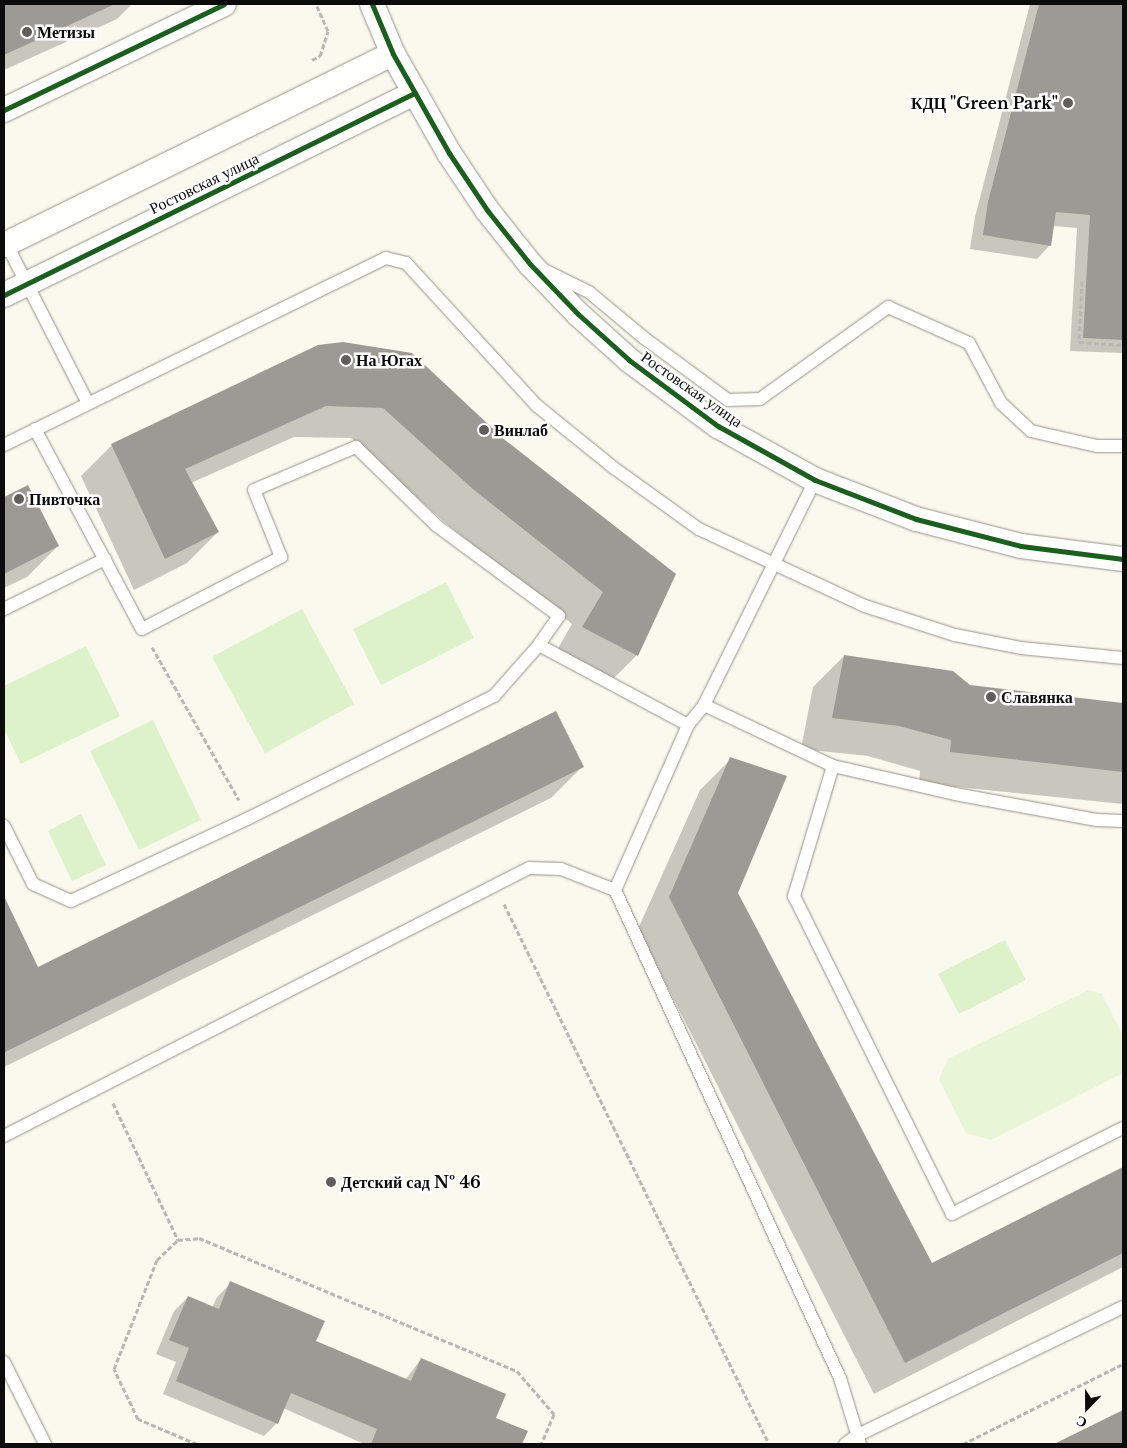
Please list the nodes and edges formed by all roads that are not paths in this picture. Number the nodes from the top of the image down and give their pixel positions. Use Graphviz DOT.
graph roads {
  1 [pos="224,4"];
  2 [pos="372,4"];
  3 [pos="392,54"];
  4 [pos="415,93"];
  5 [pos="4,110"];
  6 [pos="5,242"];
  7 [pos="530,264"];
  8 [pos="26,284"];
  9 [pos="4,295"];
  10 [pos="88,403"];
  11 [pos="35,429"];
  12 [pos="4,445"];
  13 [pos="1123,446"];
  14 [pos="815,480"];
  15 [pos="105,559"];
  16 [pos="1123,559"];
  17 [pos="774,564"];
  18 [pos="4,609"];
  19 [pos="539,645"];
  20 [pos="1123,658"];
  21 [pos="704,705"];
  22 [pos="688,725"];
  23 [pos="833,766"];
  24 [pos="1123,821"];
  25 [pos="4,826"];
  26 [pos="615,890"];
  27 [pos="1123,1128"];
  28 [pos="4,1136"];
  29 [pos="1123,1307"];
  30 [pos="4,1362"];
  31 [pos="858,1440"];
  32 [pos="45,1444"];
  33 [pos="846,1444"];
  1 -- 5 [label="street"];
  2 -- 3 [label="street, Ростовская улица"];
  3 -- 4 [label="street, Ростовская улица"];
  3 -- 6 [label="street, Ростовская улица"];
  4 -- 7 [label="street, Ростовская улица"];
  4 -- 8 [label="street, Ростовская улица"];
  6 -- 8 [label="lane"];
  7 -- 13 [label="lane"];
  7 -- 14 [label="street, Ростовская улица"];
  8 -- 9 [label="street, Ростовская улица"];
  8 -- 10 [label="lane"];
  10 -- 11 [label="lane"];
  10 -- 17 [label="lane"];
  11 -- 12 [label="lane"];
  11 -- 15 [label="lane"];
  14 -- 16 [label="street, Ростовская улица"];
  14 -- 17 [label="lane"];
  15 -- 18 [label="lane"];
  15 -- 19 [label="lane"];
  17 -- 20 [label="lane"];
  17 -- 21 [label="lane"];
  19 -- 22 [label="lane"];
  19 -- 25 [label="lane"];
  21 -- 22 [label="lane"];
  21 -- 23 [label="lane"];
  22 -- 26 [label="lane"];
  23 -- 24 [label="lane"];
  23 -- 27 [label="lane"];
  26 -- 28 [label="lane"];
  26 -- 31 [label="lane"];
  29 -- 31 [label="lane"];
  30 -- 32 [label="lane"];
  31 -- 33 [label="lane"];
}
